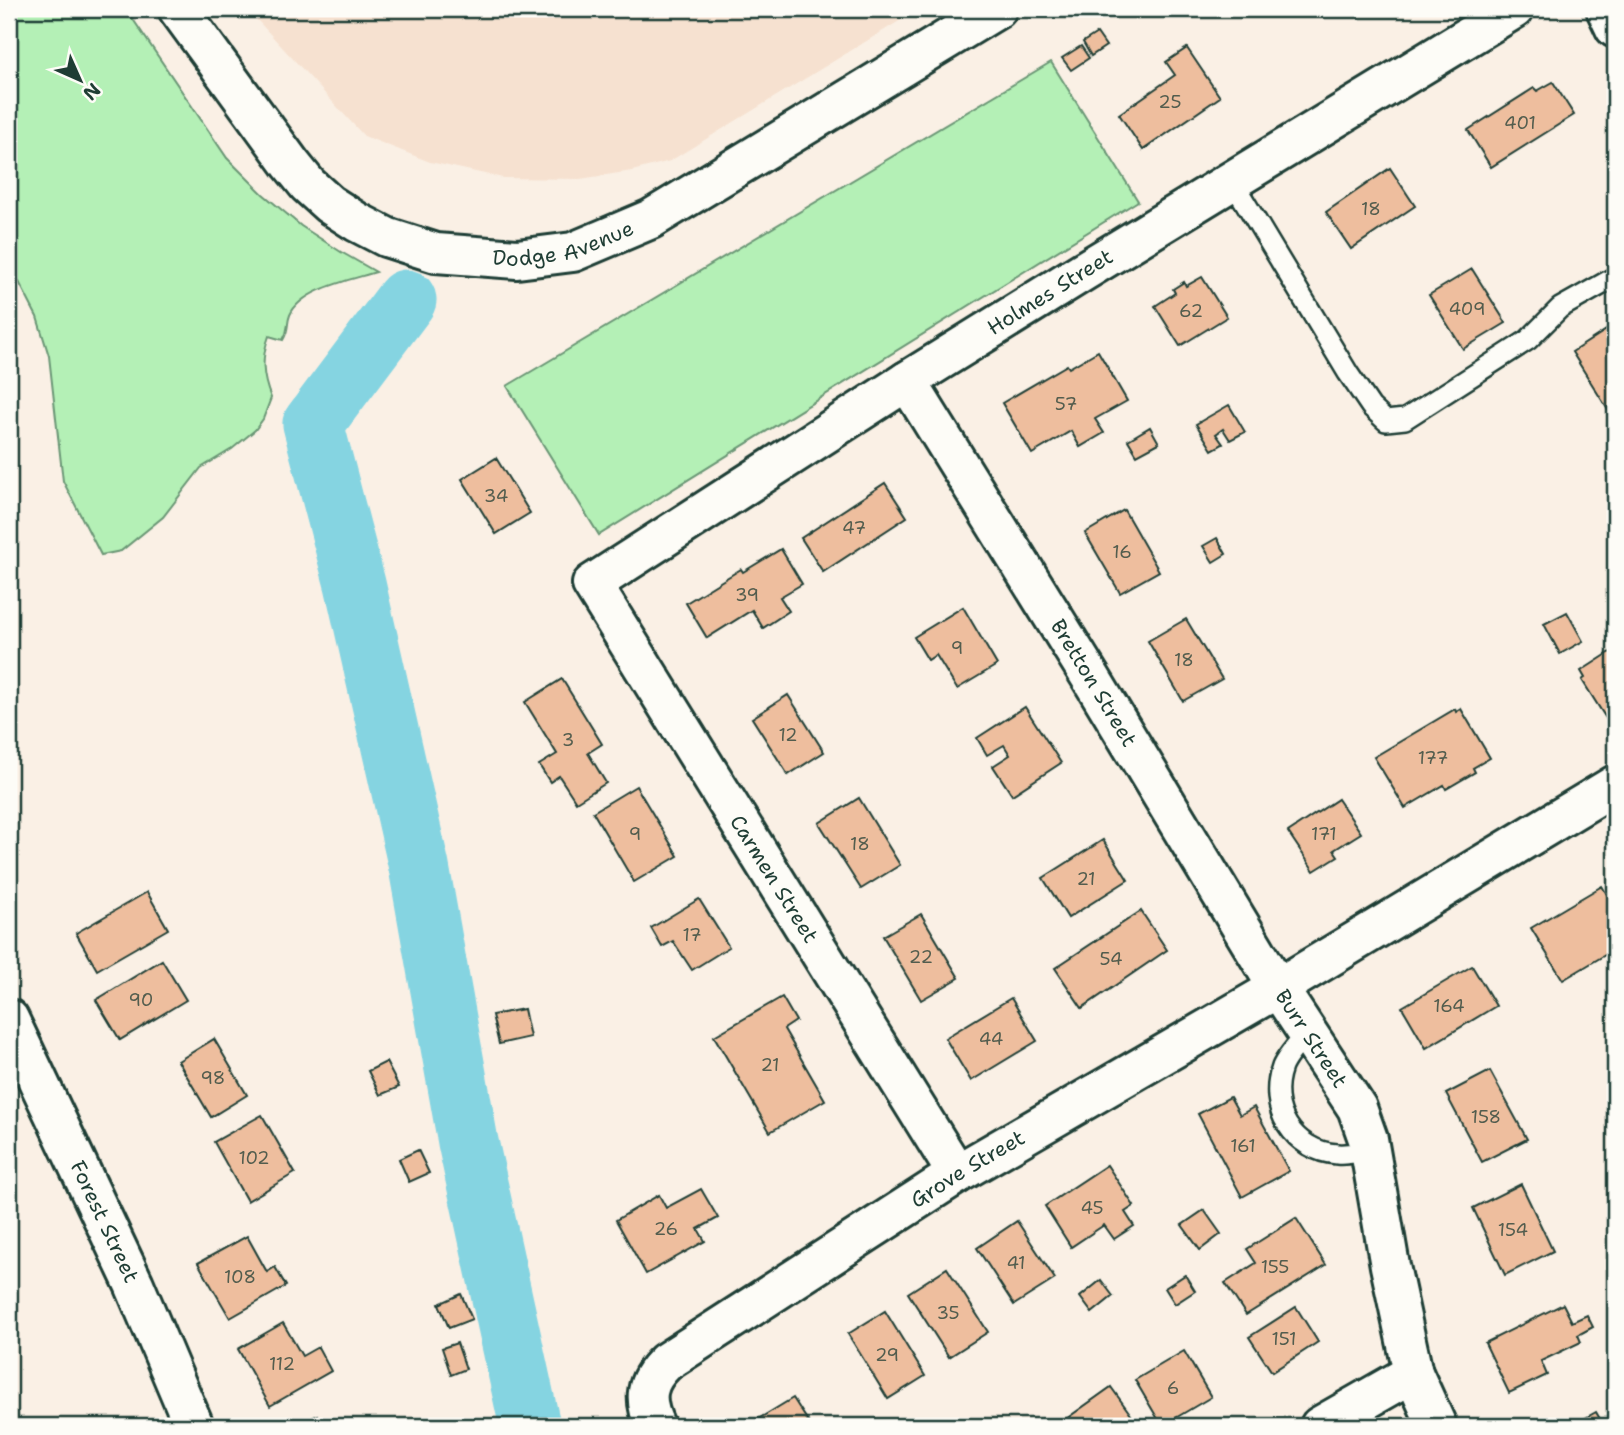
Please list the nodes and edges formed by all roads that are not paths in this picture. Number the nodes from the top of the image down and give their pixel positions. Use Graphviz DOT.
graph roads {
  1 [pos="178,9"];
  2 [pos="996,9"];
  3 [pos="1514,9"];
  4 [pos="1605,9"];
  5 [pos="1615,28"];
  6 [pos="1231,179"];
  7 [pos="1615,277"];
  8 [pos="907,381"];
  9 [pos="592,584"];
  10 [pos="1615,785"];
  11 [pos="1279,988"];
  12 [pos="9,1019"];
  13 [pos="1308,1032"];
  14 [pos="1370,1151"];
  15 [pos="957,1174"];
  16 [pos="1413,1373"];
  17 [pos="194,1426"];
  18 [pos="655,1426"];
  19 [pos="1320,1426"];
  20 [pos="1437,1426"];
  1 -- 2 [label="street, Dodge Avenue"];
  3 -- 6 [label="street, Holmes Street"];
  4 -- 5 [label="street"];
  6 -- 7 [label="lane"];
  6 -- 8 [label="street, Holmes Street"];
  8 -- 9 [label="street, Holmes Street"];
  8 -- 11 [label="street, Bretton Street"];
  9 -- 15 [label="street, Carmen Street"];
  10 -- 11 [label="street, Burr Street"];
  11 -- 13 [label="street, Burr Street"];
  11 -- 15 [label="street, Grove Street"];
  12 -- 17 [label="street, Forest Street"];
  13 -- 14 [label="street, Burr Street"];
  13 -- 14 [label="lane"];
  14 -- 16 [label="street, Burr Street"];
  15 -- 18 [label="street, Grove Street"];
  16 -- 19 [label="street"];
  16 -- 20 [label="street, Burr Street"];
}
